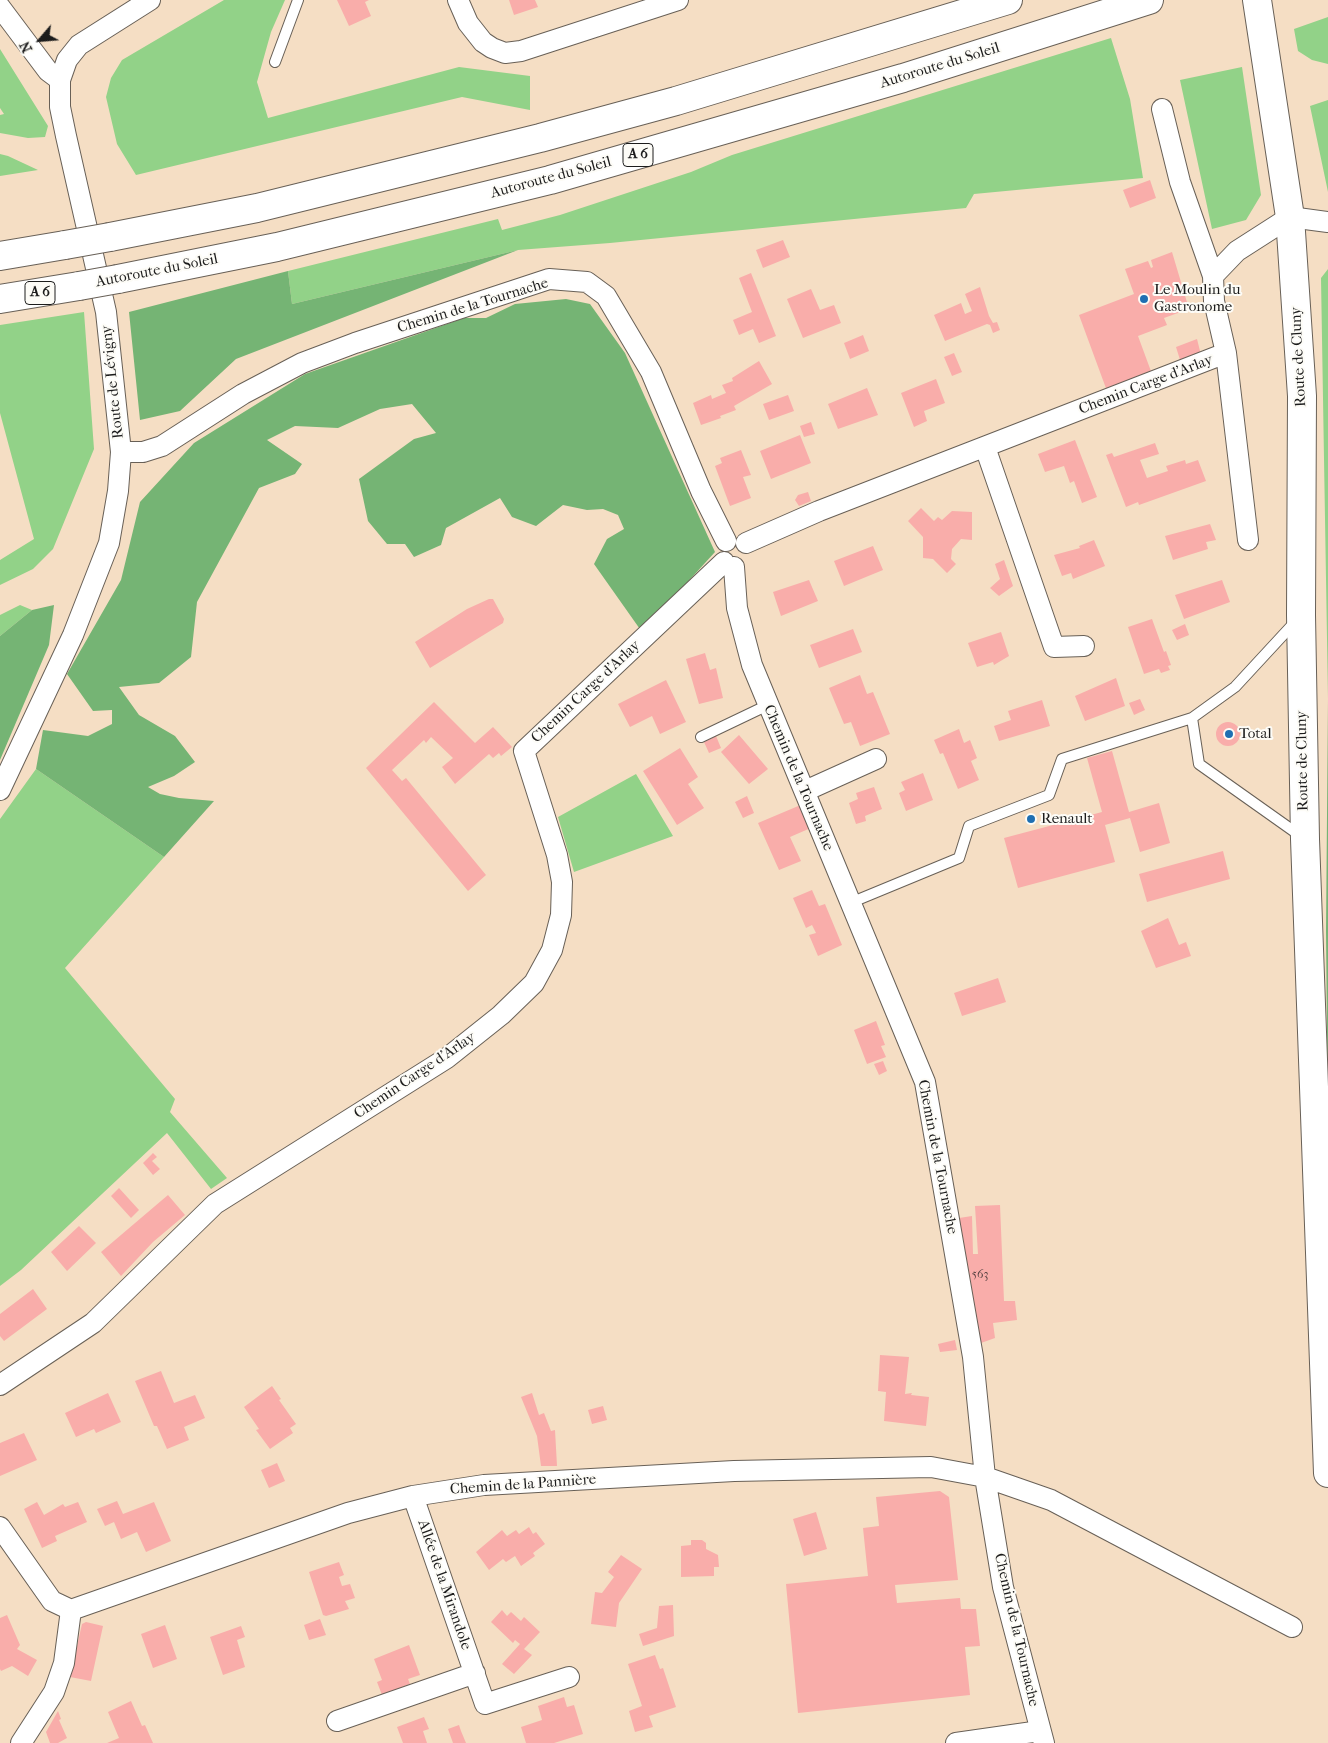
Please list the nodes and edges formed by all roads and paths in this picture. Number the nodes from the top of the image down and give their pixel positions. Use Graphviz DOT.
graph roads {
  1 [pos="150,0"];
  2 [pos="298,0"];
  3 [pos="458,0"];
  4 [pos="678,0"];
  5 [pos="1008,0"];
  6 [pos="1149,0"];
  7 [pos="1257,0"];
  8 [pos="0,7"];
  9 [pos="275,62"];
  10 [pos="60,80"];
  11 [pos="1162,109"];
  12 [pos="1290,217"];
  13 [pos="1328,222"];
  14 [pos="0,256"];
  15 [pos="1213,276"];
  16 [pos="0,299"];
  17 [pos="1226,353"];
  18 [pos="985,447"];
  19 [pos="121,452"];
  20 [pos="1248,540"];
  21 [pos="726,541"];
  22 [pos="746,543"];
  23 [pos="729,565"];
  24 [pos="1301,615"];
  25 [pos="1084,646"];
  26 [pos="768,706"];
  27 [pos="1192,718"];
  28 [pos="700,737"];
  29 [pos="876,759"];
  30 [pos="0,790"];
  31 [pos="805,791"];
  32 [pos="1305,839"];
  33 [pos="850,903"];
  34 [pos="0,1385"];
  35 [pos="1328,1472"];
  36 [pos="985,1477"];
  37 [pos="413,1496"];
  38 [pos="0,1527"];
  39 [pos="71,1610"];
  40 [pos="1292,1627"];
  41 [pos="475,1674"];
  42 [pos="569,1677"];
  43 [pos="336,1721"];
  44 [pos="1042,1737"];
  45 [pos="21,1743"];
  46 [pos="956,1743"];
  1 -- 10 [label="street, Route de Lévigny"];
  2 -- 9 [label="lane"];
  3 -- 4 [label="street"];
  5 -- 14 [label="main road, bridge"];
  6 -- 16 [label="main road, Autoroute du Soleil / A 6, bridge"];
  7 -- 12 [label="main road, Route de Cluny"];
  8 -- 10 [label="street"];
  10 -- 19 [label="street, Route de Lévigny"];
  11 -- 15 [label="street, Chemin Carge d'Arlay"];
  12 -- 13 [label="street"];
  12 -- 15 [label="street"];
  12 -- 24 [label="main road, Route de Cluny"];
  15 -- 17 [label="street, Chemin Carge d'Arlay"];
  17 -- 18 [label="street, Chemin Carge d'Arlay"];
  17 -- 20 [label="street"];
  18 -- 22 [label="street, Chemin Carge d'Arlay"];
  18 -- 25 [label="street"];
  19 -- 21 [label="street, Chemin de la Tournache"];
  19 -- 30 [label="street, Route de Lévigny"];
  21 -- 22 [label="street"];
  21 -- 23 [label="street"];
  22 -- 23 [label="street"];
  23 -- 26 [label="street, Chemin de la Tournache"];
  23 -- 34 [label="street, Chemin Carge d'Arlay"];
  24 -- 27 [label="lane"];
  24 -- 32 [label="main road, Route de Cluny"];
  26 -- 28 [label="lane"];
  26 -- 31 [label="street, Chemin de la Tournache"];
  27 -- 32 [label="lane"];
  27 -- 33 [label="lane"];
  29 -- 31 [label="street"];
  31 -- 33 [label="street, Chemin de la Tournache"];
  32 -- 35 [label="main road, Route de Cluny"];
  33 -- 36 [label="street, Chemin de la Tournache"];
  36 -- 37 [label="street, Chemin de la Pannière"];
  36 -- 40 [label="street, Chemin de la Pannière"];
  36 -- 44 [label="street, Chemin de la Tournache"];
  37 -- 39 [label="street, Chemin de la Pannière"];
  37 -- 41 [label="street, Allée de la Mirandole"];
  38 -- 39 [label="street"];
  39 -- 45 [label="street"];
  41 -- 42 [label="street, Allée de la Mirandole"];
  41 -- 43 [label="street"];
  44 -- 46 [label="street"];
}
